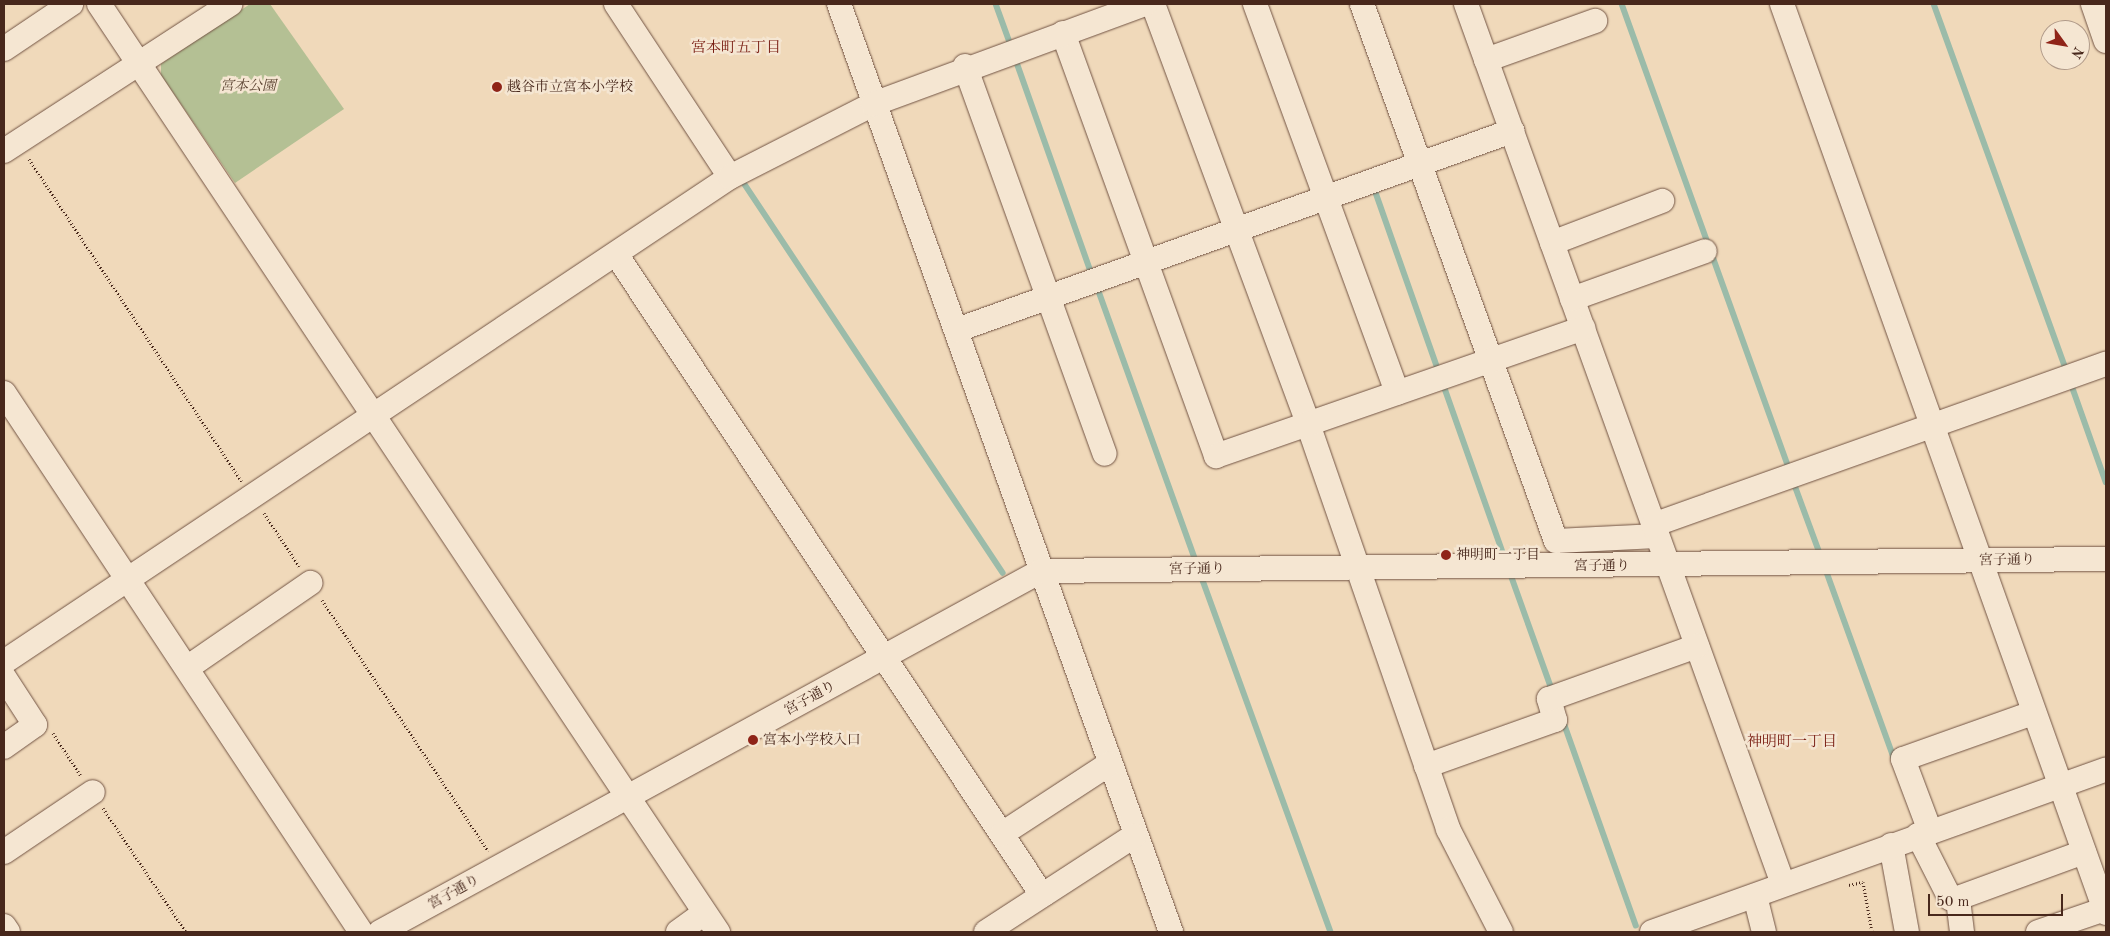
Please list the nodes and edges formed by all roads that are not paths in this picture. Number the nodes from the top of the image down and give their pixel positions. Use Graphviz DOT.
graph roads {
  1 [pos="71,4"];
  2 [pos="99,4"];
  3 [pos="230,4"];
  4 [pos="616,4"];
  5 [pos="839,4"];
  6 [pos="1145,4"];
  7 [pos="1153,4"];
  8 [pos="1255,4"];
  9 [pos="1362,4"];
  10 [pos="1467,4"];
  11 [pos="1782,4"];
  12 [pos="2093,4"];
  13 [pos="1595,21"];
  14 [pos="1064,33"];
  15 [pos="2106,41"];
  16 [pos="4,49"];
  17 [pos="1486,60"];
  18 [pos="138,64"];
  19 [pos="965,66"];
  20 [pos="873,104"];
  21 [pos="1512,132"];
  22 [pos="4,151"];
  23 [pos="1420,164"];
  24 [pos="730,177"];
  25 [pos="1327,198"];
  26 [pos="1662,202"];
  27 [pos="1237,230"];
  28 [pos="1552,243"];
  29 [pos="1705,251"];
  30 [pos="616,254"];
  31 [pos="1149,262"];
  32 [pos="1048,297"];
  33 [pos="1572,299"];
  34 [pos="1582,328"];
  35 [pos="957,330"];
  36 [pos="1492,360"];
  37 [pos="2106,364"];
  38 [pos="4,393"];
  39 [pos="1397,393"];
  40 [pos="372,416"];
  41 [pos="1308,424"];
  42 [pos="1932,425"];
  43 [pos="1105,454"];
  44 [pos="1655,530"];
  45 [pos="2106,559"];
  46 [pos="1981,560"];
  47 [pos="1668,566"];
  48 [pos="1357,567"];
  49 [pos="1040,571"];
  50 [pos="128,578"];
  51 [pos="310,583"];
  52 [pos="1697,646"];
  53 [pos="886,656"];
  54 [pos="4,662"];
  55 [pos="186,668"];
  56 [pos="4,677"];
  57 [pos="2033,713"];
  58 [pos="4,747"];
  59 [pos="1109,764"];
  60 [pos="1426,766"];
  61 [pos="2106,769"];
  62 [pos="2059,786"];
  63 [pos="93,792"];
  64 [pos="628,798"];
  65 [pos="1924,833"];
  66 [pos="1002,834"];
  67 [pos="1134,836"];
  68 [pos="1891,845"];
  69 [pos="4,852"];
  70 [pos="2084,852"];
  71 [pos="1783,884"];
  72 [pos="1042,896"];
  73 [pos="1755,896"];
  74 [pos="1958,898"];
  75 [pos="2106,911"];
  76 [pos="704,913"];
  77 [pos="4,926"];
  78 [pos="8,932"];
  79 [pos="361,932"];
  80 [pos="380,932"];
  81 [pos="678,932"];
  82 [pos="718,932"];
  83 [pos="986,932"];
  84 [pos="1171,932"];
  85 [pos="1501,932"];
  86 [pos="1652,932"];
  87 [pos="1764,932"];
  88 [pos="1906,932"];
  89 [pos="1962,932"];
  90 [pos="2038,932"];
  1 -- 16 [label="street"];
  2 -- 18 [label="street"];
  3 -- 18 [label="street"];
  4 -- 24 [label="street"];
  5 -- 20 [label="street"];
  6 -- 14 [label="street"];
  7 -- 27 [label="street"];
  8 -- 25 [label="street"];
  9 -- 23 [label="street"];
  10 -- 17 [label="street"];
  11 -- 42 [label="street"];
  12 -- 15 [label="street"];
  13 -- 17 [label="street"];
  14 -- 19 [label="street"];
  14 -- 31 [label="street"];
  17 -- 21 [label="street"];
  18 -- 22 [label="street"];
  18 -- 40 [label="street"];
  19 -- 20 [label="street"];
  19 -- 32 [label="street"];
  20 -- 24 [label="street"];
  20 -- 35 [label="street"];
  21 -- 23 [label="street"];
  21 -- 28 [label="street"];
  23 -- 25 [label="street"];
  23 -- 36 [label="street"];
  24 -- 30 [label="street"];
  25 -- 27 [label="street"];
  25 -- 39 [label="street"];
  26 -- 28 [label="street"];
  27 -- 31 [label="street"];
  27 -- 41 [label="street"];
  28 -- 33 [label="street"];
  29 -- 33 [label="street"];
  30 -- 40 [label="street"];
  30 -- 53 [label="street"];
  31 -- 32 [label="street"];
  31 -- 41 [label="street"];
  32 -- 35 [label="street"];
  32 -- 43 [label="street"];
  33 -- 34 [label="street"];
  34 -- 36 [label="street"];
  34 -- 44 [label="street"];
  35 -- 49 [label="street"];
  36 -- 39 [label="street"];
  36 -- 44 [label="street"];
  37 -- 42 [label="street"];
  38 -- 50 [label="street"];
  39 -- 41 [label="street"];
  40 -- 50 [label="street"];
  40 -- 64 [label="street"];
  41 -- 48 [label="street"];
  42 -- 44 [label="street"];
  42 -- 46 [label="street"];
  44 -- 47 [label="street"];
  45 -- 46 [label="street, 宮子通り"];
  46 -- 47 [label="street, 宮子通り"];
  46 -- 57 [label="street"];
  47 -- 48 [label="street, 宮子通り"];
  47 -- 52 [label="street"];
  48 -- 49 [label="street, 宮子通り"];
  48 -- 60 [label="street"];
  49 -- 53 [label="street, 宮子通り"];
  49 -- 59 [label="street"];
  50 -- 54 [label="street"];
  50 -- 55 [label="street"];
  51 -- 55 [label="street"];
  52 -- 60 [label="street"];
  52 -- 71 [label="street"];
  53 -- 64 [label="street, 宮子通り"];
  53 -- 66 [label="street"];
  55 -- 79 [label="street"];
  56 -- 58 [label="street"];
  57 -- 62 [label="street"];
  57 -- 65 [label="street"];
  59 -- 66 [label="street"];
  59 -- 67 [label="street"];
  60 -- 85 [label="street"];
  61 -- 62 [label="street"];
  62 -- 65 [label="street"];
  62 -- 70 [label="street"];
  63 -- 69 [label="street"];
  64 -- 76 [label="street"];
  64 -- 80 [label="street, 宮子通り"];
  65 -- 68 [label="street"];
  65 -- 74 [label="street"];
  66 -- 72 [label="street"];
  67 -- 72 [label="street"];
  67 -- 84 [label="street"];
  68 -- 71 [label="street"];
  68 -- 88 [label="street"];
  70 -- 74 [label="street"];
  70 -- 75 [label="street"];
  71 -- 73 [label="street"];
  72 -- 83 [label="street"];
  73 -- 86 [label="street"];
  73 -- 87 [label="street"];
  74 -- 89 [label="street"];
  75 -- 90 [label="street"];
  76 -- 81 [label="street"];
  76 -- 82 [label="street"];
  77 -- 78 [label="street"];
}
